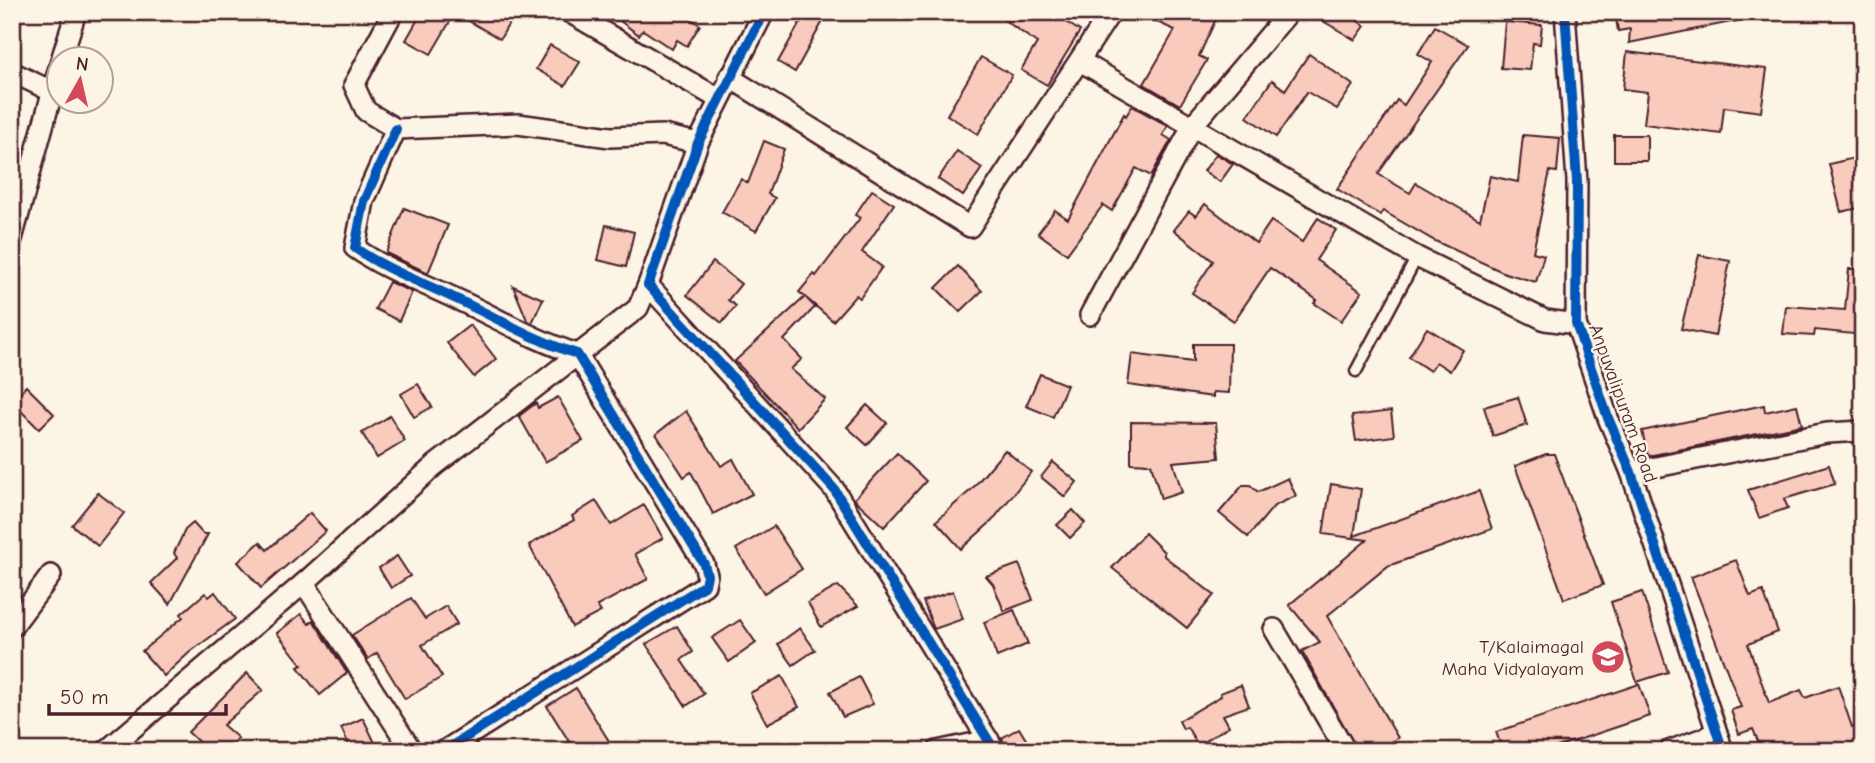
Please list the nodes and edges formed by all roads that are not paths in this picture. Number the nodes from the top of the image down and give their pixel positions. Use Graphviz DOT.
graph roads {
  1 [pos="76,12"];
  2 [pos="393,12"];
  3 [pos="569,12"];
  4 [pos="764,12"];
  5 [pos="1111,12"];
  6 [pos="1289,12"];
  7 [pos="1565,12"];
  8 [pos="65,46"];
  9 [pos="1080,61"];
  10 [pos="12,72"];
  11 [pos="729,77"];
  12 [pos="46,89"];
  13 [pos="719,99"];
  14 [pos="46,110"];
  15 [pos="1193,125"];
  16 [pos="396,129"];
  17 [pos="698,143"];
  18 [pos="12,239"];
  19 [pos="1417,257"];
  20 [pos="648,285"];
  21 [pos="1090,315"];
  22 [pos="1576,324"];
  23 [pos="577,354"];
  24 [pos="1356,370"];
  25 [pos="1863,431"];
  26 [pos="1631,472"];
  27 [pos="51,575"];
  28 [pos="304,583"];
  29 [pos="12,627"];
  30 [pos="1274,629"];
  31 [pos="1720,742"];
  32 [pos="992,746"];
  33 [pos="106,751"];
  34 [pos="412,751"];
  35 [pos="444,751"];
  36 [pos="937,751"];
  37 [pos="1346,751"];
  38 [pos="1669,751"];
  1 -- 8 [label="street"];
  2 -- 16 [label="street"];
  3 -- 13 [label="street"];
  4 -- 11 [label="street"];
  5 -- 9 [label="street"];
  6 -- 15 [label="street"];
  7 -- 22 [label="street, Anpuvalipuram Road"];
  9 -- 11 [label="street"];
  9 -- 15 [label="street"];
  10 -- 12 [label="street"];
  11 -- 13 [label="street"];
  13 -- 17 [label="street"];
  14 -- 18 [label="street"];
  15 -- 19 [label="street"];
  15 -- 21 [label="street"];
  16 -- 17 [label="street"];
  16 -- 23 [label="street"];
  17 -- 20 [label="street"];
  19 -- 22 [label="street"];
  19 -- 24 [label="lane"];
  20 -- 23 [label="street"];
  20 -- 32 [label="street"];
  22 -- 26 [label="street, Anpuvalipuram Road"];
  23 -- 28 [label="street"];
  23 -- 35 [label="street"];
  25 -- 26 [label="street"];
  26 -- 31 [label="street, Anpuvalipuram Road"];
  27 -- 29 [label="street"];
  28 -- 33 [label="street"];
  28 -- 34 [label="street"];
  30 -- 37 [label="street"];
  31 -- 38 [label="street"];
  32 -- 36 [label="street"];
}
